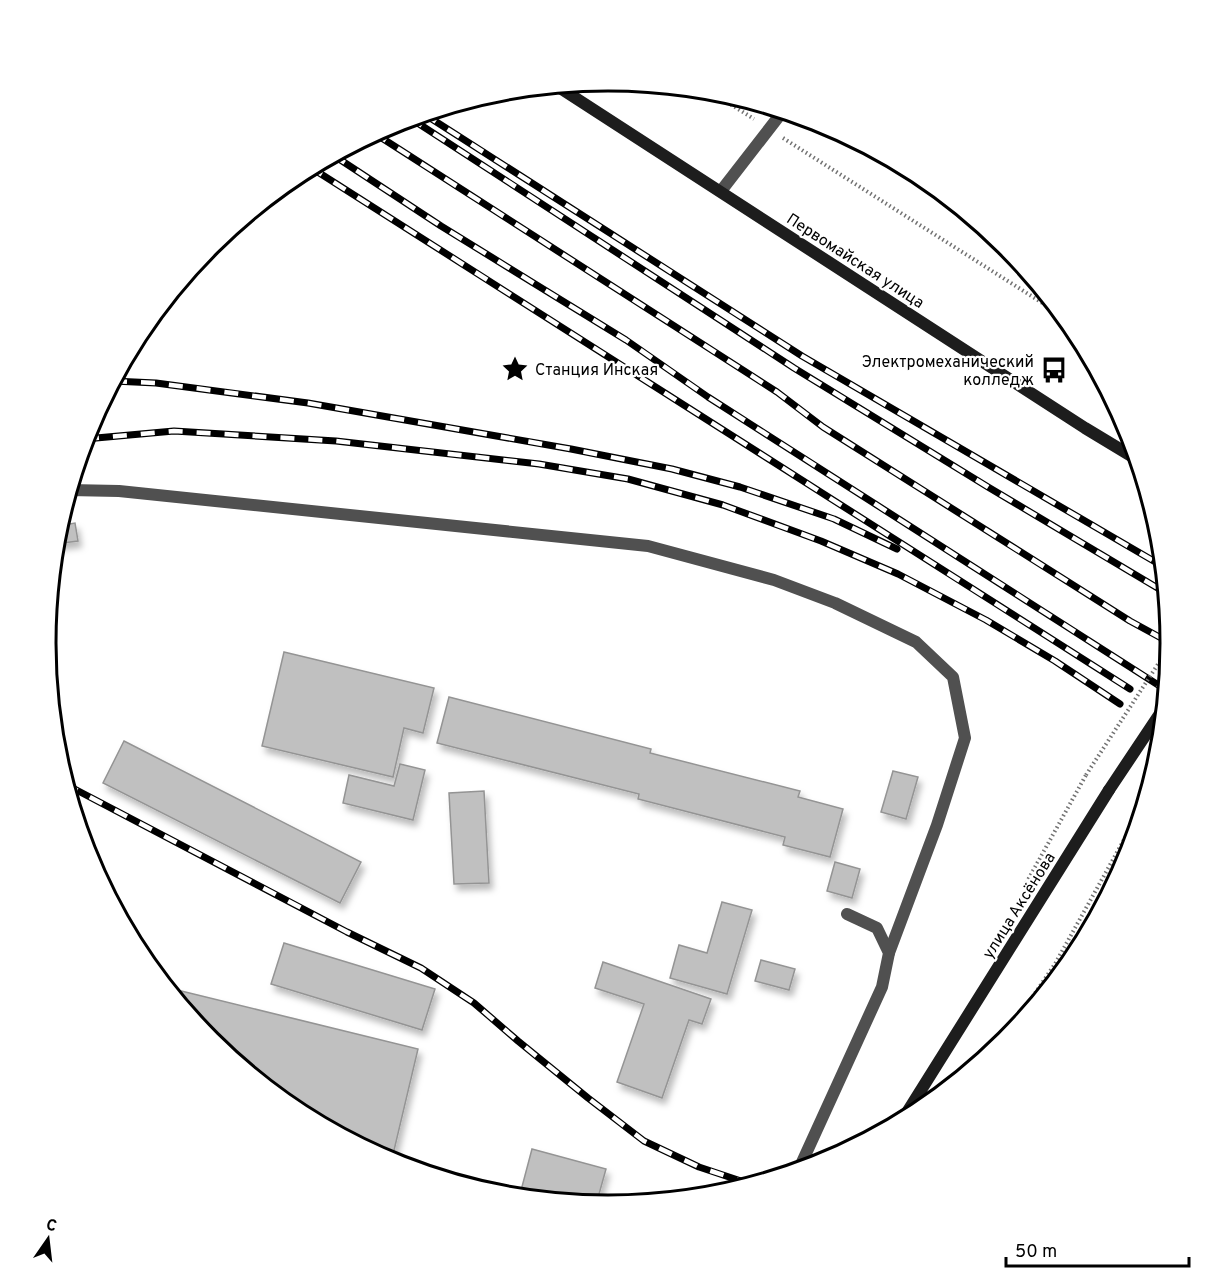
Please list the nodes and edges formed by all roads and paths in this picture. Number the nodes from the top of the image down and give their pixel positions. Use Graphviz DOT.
graph roads {
  1 [pos="567,93"];
  2 [pos="733,106"];
  3 [pos="778,118"];
  4 [pos="770,129"];
  5 [pos="720,192"];
  6 [pos="1043,303"];
  7 [pos="1126,453"];
  8 [pos="77,490"];
  9 [pos="1159,662"];
  10 [pos="1155,721"];
  11 [pos="1086,776"];
  12 [pos="1126,833"];
  13 [pos="847,914"];
  14 [pos="889,953"];
  15 [pos="1035,994"];
  16 [pos="912,1105"];
  17 [pos="803,1160"];
  1 -- 5 [label="main road, Первомайская улица"];
  2 -- 4 [label="path"];
  3 -- 4 [label="lane"];
  4 -- 5 [label="lane"];
  4 -- 6 [label="path"];
  5 -- 7 [label="main road, Первомайская улица"];
  8 -- 14 [label="lane"];
  9 -- 11 [label="path, bridge"];
  10 -- 16 [label="main road, улица Аксёнова, bridge"];
  12 -- 15 [label="path"];
  13 -- 14 [label="lane"];
  14 -- 17 [label="lane"];
}
